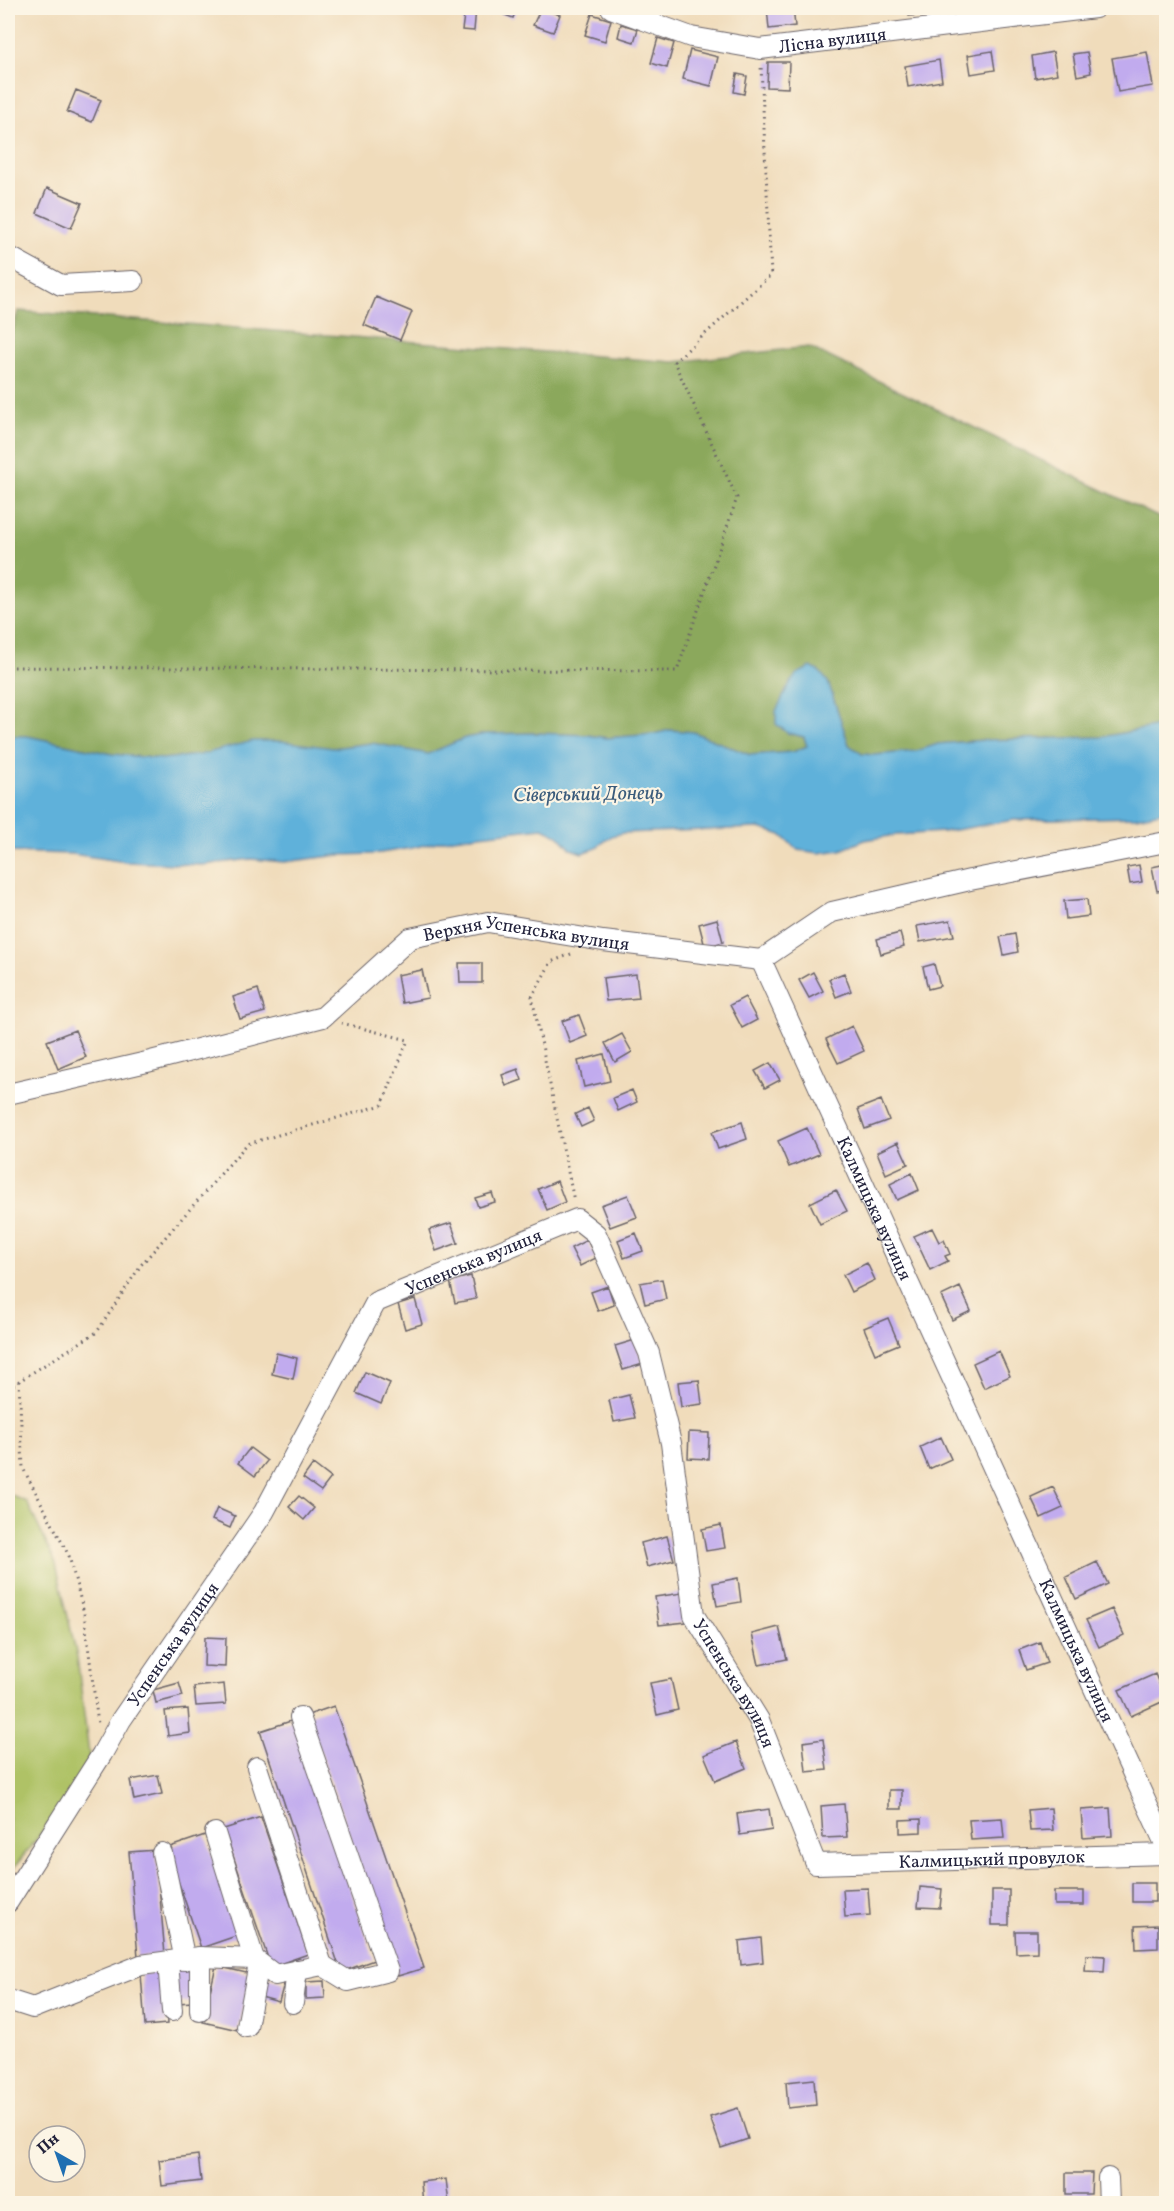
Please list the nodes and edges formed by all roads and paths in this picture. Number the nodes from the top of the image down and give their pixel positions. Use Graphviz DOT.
graph roads {
  1 [pos="611,8"];
  2 [pos="1095,8"];
  3 [pos="760,49"];
  4 [pos="8,256"];
  5 [pos="133,281"];
  6 [pos="8,667"];
  7 [pos="1167,842"];
  8 [pos="572,954"];
  9 [pos="761,960"];
  10 [pos="334,1021"];
  11 [pos="8,1094"];
  12 [pos="577,1219"];
  13 [pos="19,1380"];
  14 [pos="8,1388"];
  15 [pos="300,1717"];
  16 [pos="102,1754"];
  17 [pos="257,1767"];
  18 [pos="215,1833"];
  19 [pos="1167,1846"];
  20 [pos="162,1853"];
  21 [pos="1167,1854"];
  22 [pos="816,1864"];
  23 [pos="8,1902"];
  24 [pos="184,1960"];
  25 [pos="256,1961"];
  26 [pos="322,1965"];
  27 [pos="297,1970"];
  28 [pos="8,2000"];
  29 [pos="293,2003"];
  30 [pos="200,2011"];
  31 [pos="172,2012"];
  32 [pos="247,2027"];
  33 [pos="1108,2178"];
  34 [pos="1109,2204"];
  1 -- 3 [label="street, Лісна вулиця"];
  2 -- 3 [label="street, Лісна вулиця"];
  3 -- 6 [label="path"];
  4 -- 5 [label="street"];
  7 -- 9 [label="street"];
  8 -- 12 [label="path"];
  9 -- 11 [label="street, Верхня Успенська вулиця"];
  9 -- 19 [label="street, Калмицька вулиця"];
  10 -- 13 [label="path"];
  12 -- 16 [label="street, Успенська вулиця"];
  12 -- 22 [label="street, Успенська вулиця"];
  13 -- 14 [label="path"];
  13 -- 16 [label="path"];
  15 -- 26 [label="street"];
  16 -- 23 [label="street, Успенська вулиця"];
  17 -- 26 [label="street"];
  18 -- 25 [label="street"];
  20 -- 24 [label="street"];
  21 -- 22 [label="street, Калмицький провулок"];
  24 -- 25 [label="street"];
  24 -- 28 [label="street"];
  24 -- 30 [label="street"];
  24 -- 31 [label="street"];
  25 -- 27 [label="street"];
  25 -- 32 [label="street"];
  26 -- 27 [label="street"];
  27 -- 29 [label="street"];
  33 -- 34 [label="street"];
}
